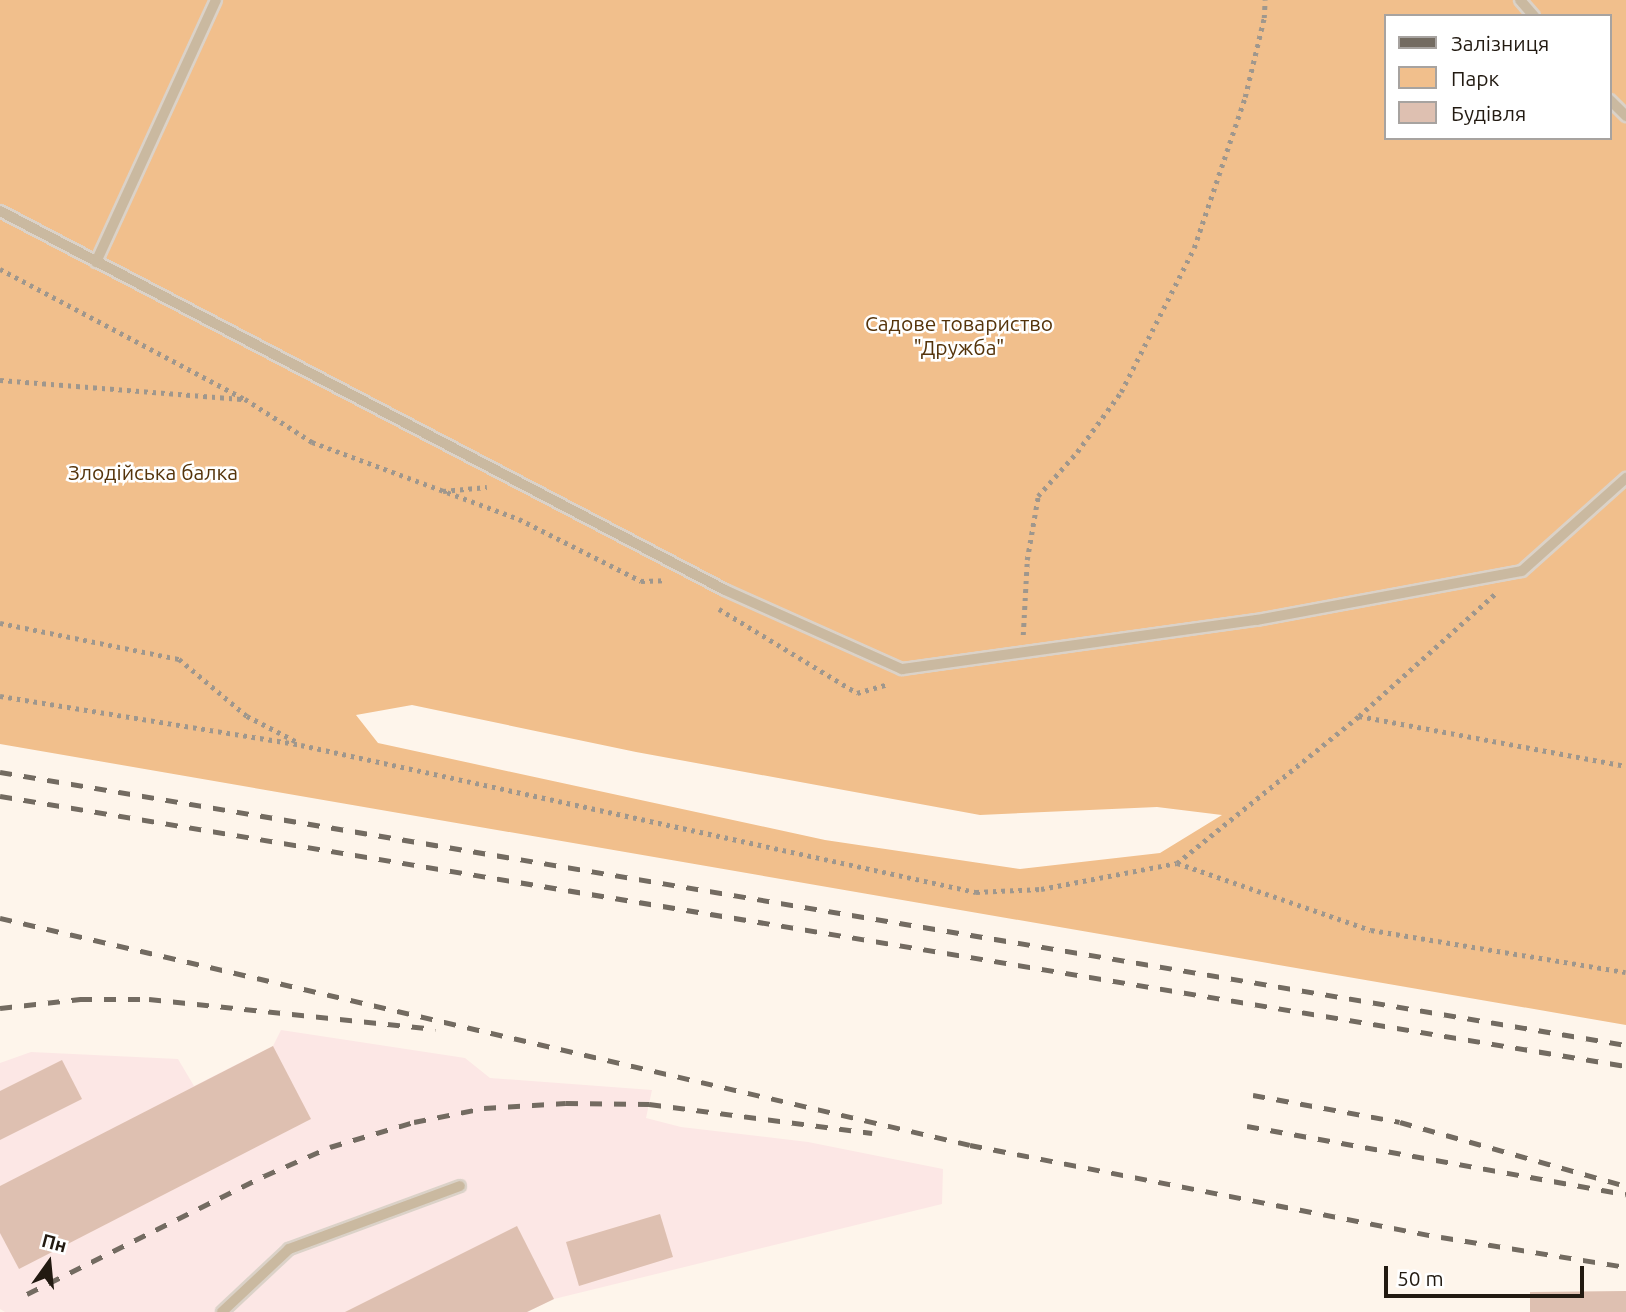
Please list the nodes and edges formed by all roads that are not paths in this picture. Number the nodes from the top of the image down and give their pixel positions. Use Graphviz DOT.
graph roads {
  1 [pos="216,0"];
  2 [pos="1520,0"];
  3 [pos="1532,14"];
  4 [pos="1612,102"];
  5 [pos="1626,116"];
  6 [pos="0,211"];
  7 [pos="96,262"];
  8 [pos="1626,478"];
  9 [pos="460,1185"];
  10 [pos="222,1312"];
  1 -- 7 [label="lane"];
  2 -- 3 [label="lane"];
  4 -- 5 [label="lane"];
  6 -- 7 [label="lane"];
  7 -- 8 [label="lane"];
  9 -- 10 [label="lane"];
}
